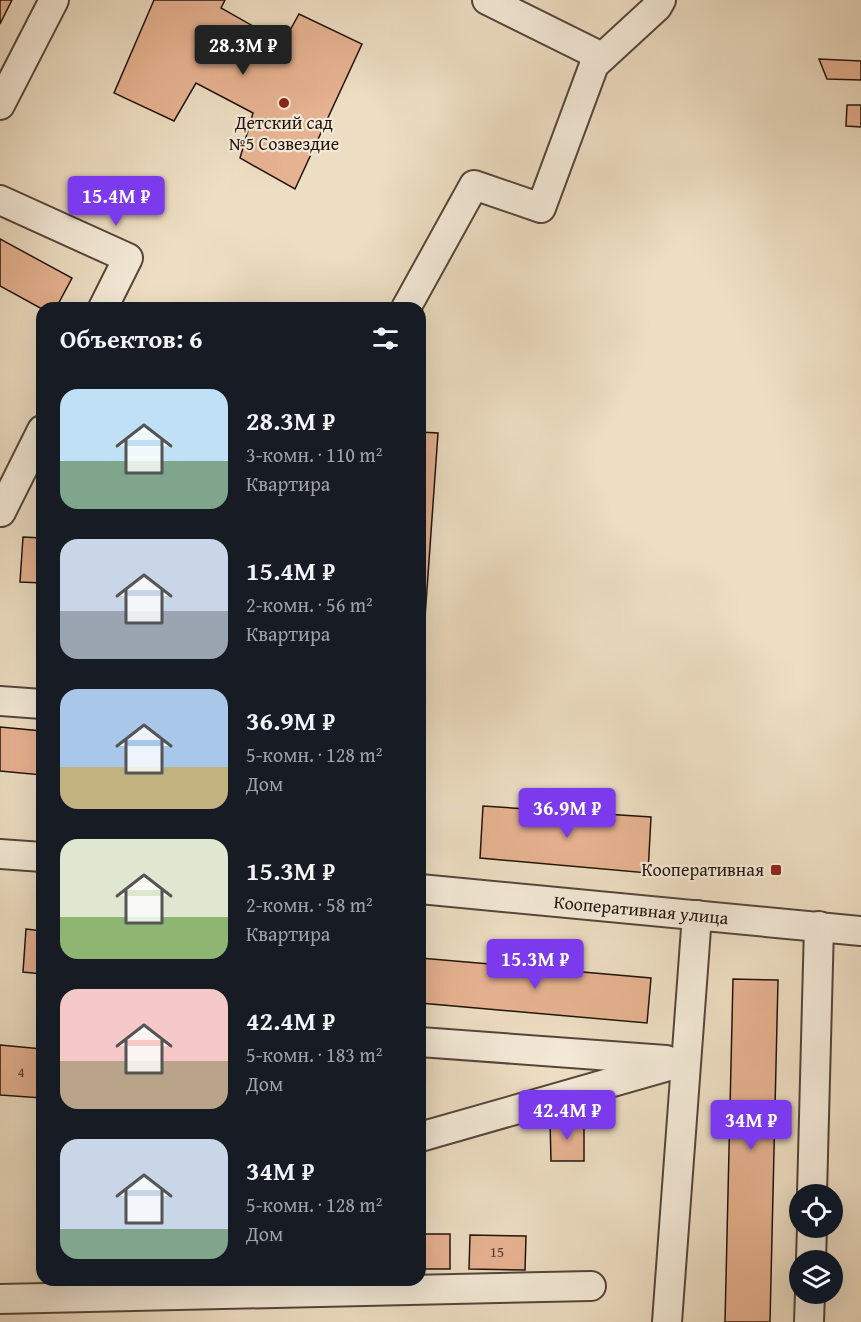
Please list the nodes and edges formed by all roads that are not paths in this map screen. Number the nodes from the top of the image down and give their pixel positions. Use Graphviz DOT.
graph roads {
  1 [pos="54,0"];
  2 [pos="487,0"];
  3 [pos="661,0"];
  4 [pos="522,8"];
  5 [pos="602,57"];
  6 [pos="0,105"];
  7 [pos="0,200"];
  8 [pos="106,302"];
  9 [pos="409,302"];
  10 [pos="36,442"];
  11 [pos="0,512"];
  12 [pos="0,701"];
  13 [pos="36,704"];
  14 [pos="0,854"];
  15 [pos="36,857"];
  16 [pos="426,890"];
  17 [pos="697,915"];
  18 [pos="819,926"];
  19 [pos="861,931"];
  20 [pos="426,1042"];
  21 [pos="686,1061"];
  22 [pos="426,1135"];
  23 [pos="813,1184"];
  24 [pos="591,1286"];
  25 [pos="0,1299"];
  26 [pos="810,1304"];
  27 [pos="667,1322"];
  28 [pos="809,1322"];
  1 -- 6 [label="street"];
  2 -- 4 [label="street"];
  3 -- 5 [label="street"];
  4 -- 5 [label="street"];
  5 -- 9 [label="street"];
  7 -- 8 [label="street"];
  10 -- 11 [label="street"];
  12 -- 13 [label="street"];
  14 -- 15 [label="street"];
  16 -- 17 [label="street, Кооперативная улица"];
  17 -- 18 [label="street, Кооперативная улица"];
  17 -- 21 [label="street"];
  18 -- 19 [label="street, Кооперативная улица"];
  18 -- 23 [label="street"];
  20 -- 21 [label="street"];
  21 -- 22 [label="street"];
  21 -- 27 [label="street"];
  24 -- 25 [label="street"];
  26 -- 28 [label="street"];
}
